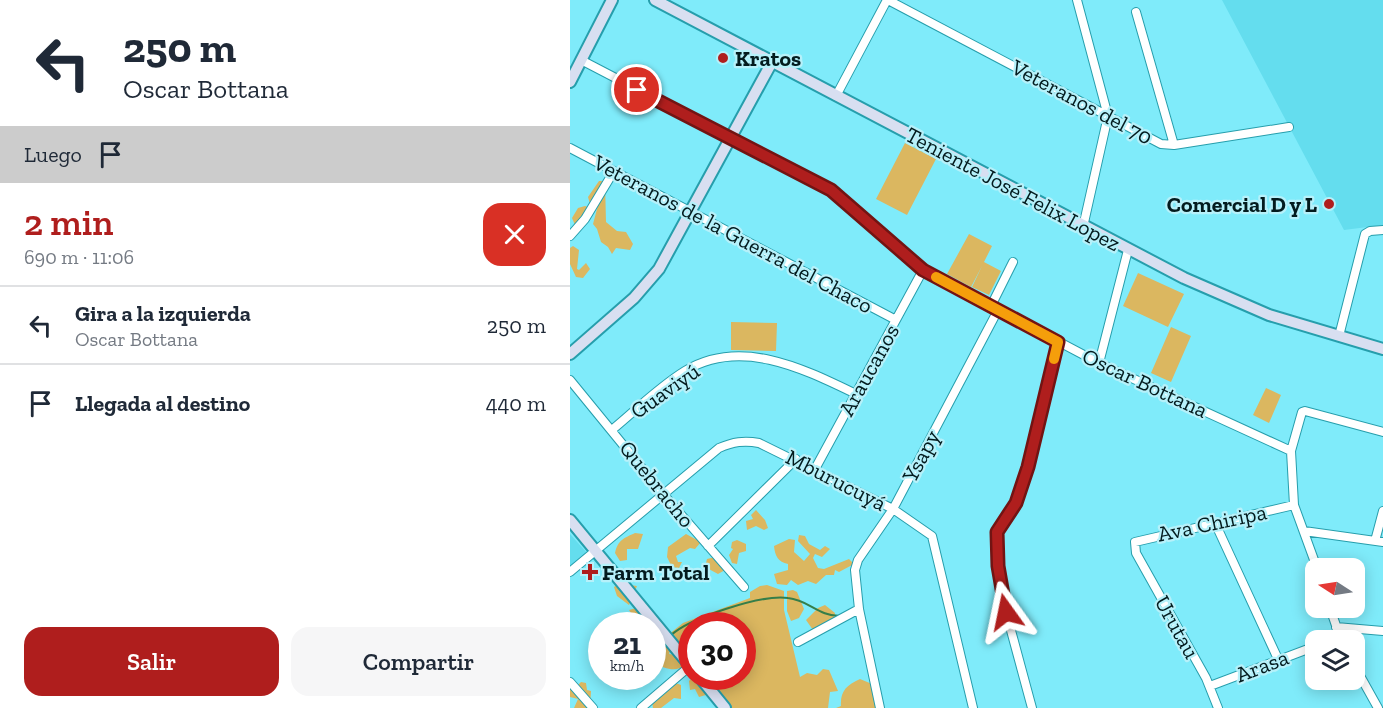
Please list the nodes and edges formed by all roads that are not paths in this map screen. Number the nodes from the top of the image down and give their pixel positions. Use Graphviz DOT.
graph roads {
  1 [pos="612,0"];
  2 [pos="655,0"];
  3 [pos="888,0"];
  4 [pos="1077,0"];
  5 [pos="1136,12"];
  6 [pos="570,54"];
  7 [pos="581,60"];
  8 [pos="772,62"];
  9 [pos="570,82"];
  10 [pos="836,96"];
  11 [pos="1108,116"];
  12 [pos="1289,127"];
  13 [pos="730,138"];
  14 [pos="1174,145"];
  15 [pos="570,148"];
  16 [pos="614,171"];
  17 [pos="692,211"];
  18 [pos="1083,227"];
  19 [pos="1383,230"];
  20 [pos="570,236"];
  21 [pos="1128,250"];
  22 [pos="1013,262"];
  23 [pos="923,270"];
  24 [pos="994,308"];
  25 [pos="896,320"];
  26 [pos="1339,336"];
  27 [pos="1058,342"];
  28 [pos="1383,349"];
  29 [pos="570,354"];
  30 [pos="1099,363"];
  31 [pos="570,380"];
  32 [pos="856,394"];
  33 [pos="612,429"];
  34 [pos="1383,432"];
  35 [pos="1292,451"];
  36 [pos="796,459"];
  37 [pos="815,469"];
  38 [pos="664,495"];
  39 [pos="1294,505"];
  40 [pos="892,509"];
  41 [pos="1383,510"];
  42 [pos="570,520"];
  43 [pos="1216,525"];
  44 [pos="1304,531"];
  45 [pos="1379,542"];
  46 [pos="708,546"];
  47 [pos="1134,546"];
  48 [pos="596,552"];
  49 [pos="1313,558"];
  50 [pos="570,572"];
  51 [pos="744,586"];
  52 [pos="859,609"];
  53 [pos="1333,618"];
  54 [pos="1336,627"];
  55 [pos="1336,630"];
  56 [pos="1383,631"];
  57 [pos="798,642"];
  58 [pos="1305,650"];
  59 [pos="678,651"];
  60 [pos="1278,659"];
  61 [pos="678,677"];
  62 [pos="570,682"];
  63 [pos="1365,685"];
  64 [pos="1210,687"];
  65 [pos="710,690"];
  66 [pos="593,708"];
  67 [pos="640,708"];
  68 [pos="725,708"];
  69 [pos="880,708"];
  70 [pos="973,708"];
  71 [pos="1032,708"];
  72 [pos="1218,708"];
  73 [pos="1378,708"];
  1 -- 7 [label="main road"];
  2 -- 8 [label="main road, Teniente José Felix Lopez"];
  3 -- 10 [label="street"];
  3 -- 11 [label="street, Veteranos del 70"];
  4 -- 11 [label="street"];
  5 -- 14 [label="street"];
  6 -- 7 [label="main road, Oscar Bottana"];
  7 -- 9 [label="main road"];
  7 -- 13 [label="street, Oscar Bottana"];
  8 -- 10 [label="main road, Teniente José Felix Lopez"];
  8 -- 13 [label="main road"];
  10 -- 18 [label="main road, Teniente José Felix Lopez"];
  11 -- 14 [label="street, Veteranos del 70"];
  11 -- 18 [label="street"];
  12 -- 14 [label="street, Veteranos del 70"];
  13 -- 17 [label="main road"];
  13 -- 23 [label="street, Oscar Bottana"];
  15 -- 16 [label="street, Veteranos de la Guerra del Chaco"];
  16 -- 17 [label="street, Veteranos de la Guerra del Chaco"];
  16 -- 20 [label="street"];
  17 -- 25 [label="street, Veteranos de la Guerra del Chaco"];
  17 -- 29 [label="main road"];
  18 -- 21 [label="main road, Teniente José Felix Lopez"];
  19 -- 26 [label="street"];
  21 -- 26 [label="main road, Teniente José Felix Lopez"];
  21 -- 30 [label="street"];
  22 -- 24 [label="street, Ysapy"];
  23 -- 24 [label="street, Oscar Bottana"];
  23 -- 25 [label="street, Araucanos"];
  24 -- 27 [label="street, Oscar Bottana"];
  24 -- 40 [label="street, Ysapy"];
  25 -- 32 [label="street, Araucanos"];
  26 -- 28 [label="main road, Teniente José Felix Lopez"];
  27 -- 30 [label="street, Oscar Bottana"];
  27 -- 71 [label="street"];
  30 -- 35 [label="street, Oscar Bottana"];
  31 -- 33 [label="street, Quebracho"];
  32 -- 33 [label="street, Guaviyú"];
  32 -- 37 [label="street, Araucanos"];
  33 -- 38 [label="street, Quebracho"];
  34 -- 35 [label="street"];
  35 -- 39 [label="street"];
  36 -- 37 [label="street, Mburucuyá"];
  36 -- 38 [label="street, Mburucuyá"];
  36 -- 46 [label="street"];
  37 -- 40 [label="street, Mburucuyá"];
  38 -- 46 [label="street, Quebracho"];
  38 -- 48 [label="street, Mburucuyá"];
  39 -- 43 [label="street, Ava Chiripa"];
  39 -- 44 [label="street"];
  40 -- 52 [label="street, Ysapy"];
  40 -- 70 [label="street, Mburucuyá"];
  41 -- 45 [label="street"];
  42 -- 48 [label="main road"];
  43 -- 47 [label="street, Ava Chiripa"];
  43 -- 60 [label="street"];
  44 -- 45 [label="street"];
  44 -- 49 [label="street"];
  46 -- 51 [label="street, Quebracho"];
  47 -- 64 [label="street, Urutau"];
  48 -- 50 [label="street, Mburucuyá"];
  48 -- 59 [label="main road"];
  52 -- 57 [label="street"];
  52 -- 69 [label="street, Ysapy"];
  53 -- 54 [label="street"];
  54 -- 55 [label="street"];
  54 -- 56 [label="street"];
  58 -- 60 [label="street, Arasa"];
  60 -- 64 [label="street, Arasa"];
  61 -- 67 [label="street"];
  62 -- 66 [label="street"];
  63 -- 73 [label="street"];
  64 -- 72 [label="street, Urutau"];
  65 -- 68 [label="main road"];
}
